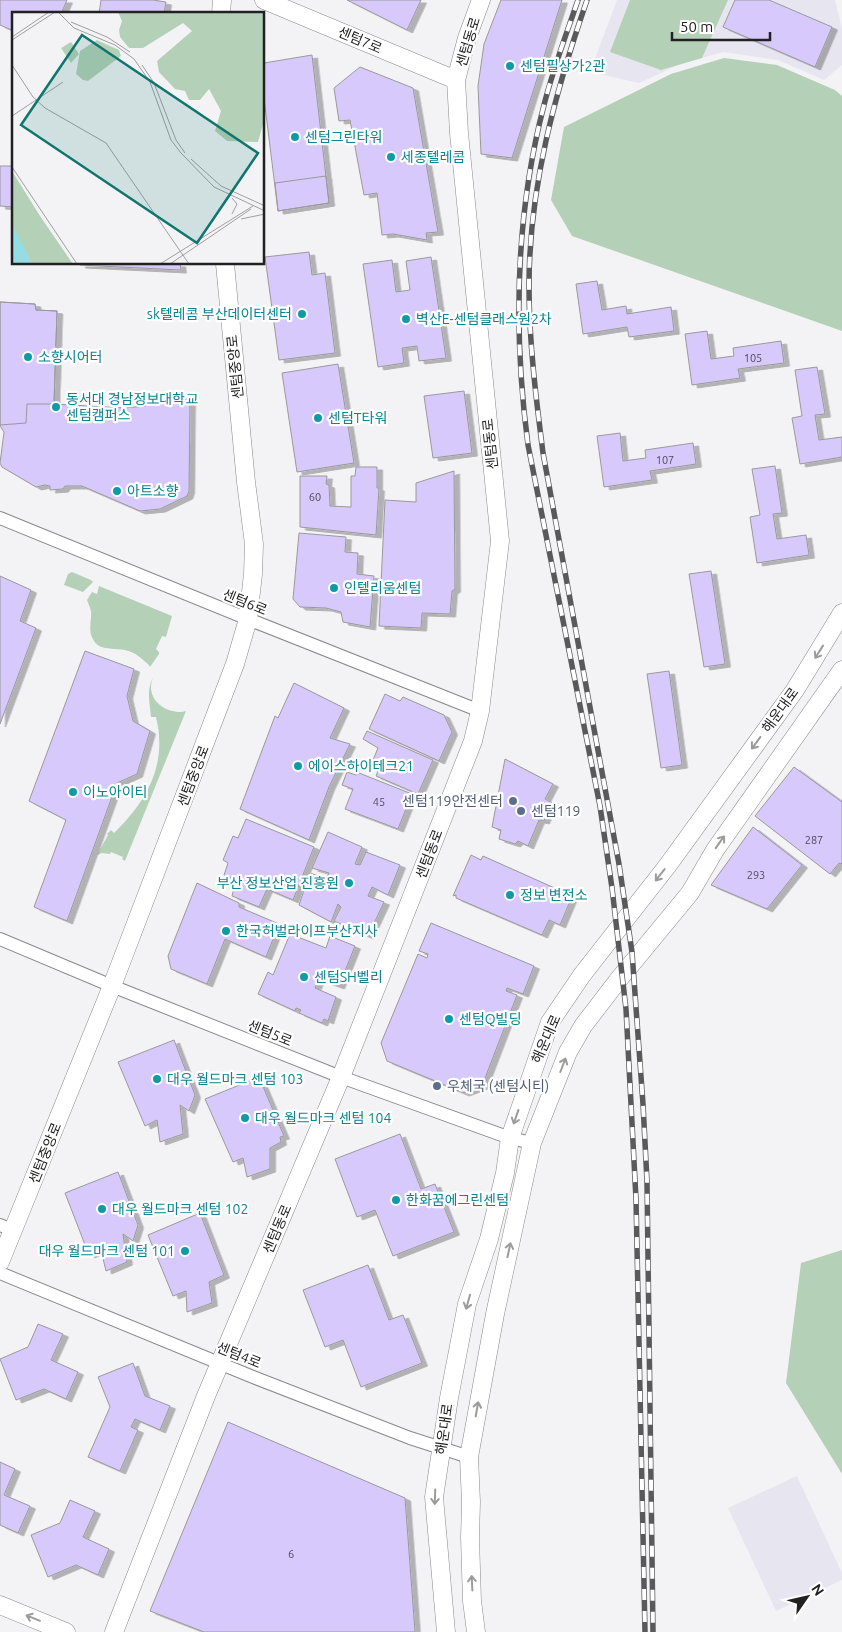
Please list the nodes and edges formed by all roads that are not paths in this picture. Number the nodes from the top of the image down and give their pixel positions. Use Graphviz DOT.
graph roads {
  1 [pos="264,0"];
  2 [pos="481,0"];
  3 [pos="456,80"];
  4 [pos="225,265"];
  5 [pos="0,518"];
  6 [pos="842,614"];
  7 [pos="248,619"];
  8 [pos="842,670"];
  9 [pos="480,711"];
  10 [pos="0,939"];
  11 [pos="112,986"];
  12 [pos="342,1077"];
  13 [pos="510,1138"];
  14 [pos="532,1143"];
  15 [pos="6,1228"];
  16 [pos="0,1262"];
  17 [pos="0,1273"];
  18 [pos="220,1364"];
  19 [pos="441,1449"];
  20 [pos="469,1458"];
  21 [pos="0,1605"];
  22 [pos="66,1632"];
  23 [pos="114,1632"];
  24 [pos="446,1632"];
  25 [pos="476,1632"];
  1 -- 3 [label="main road, 센텀7로"];
  2 -- 3 [label="main road, 센텀동로"];
  3 -- 9 [label="main road, 센텀동로"];
  4 -- 7 [label="main road, 센텀중앙로"];
  5 -- 7 [label="street, 센텀6로"];
  6 -- 13 [label="main road, 해운대로, one-way"];
  7 -- 9 [label="street, 센텀6로"];
  7 -- 11 [label="main road, 센텀중앙로"];
  14 -- 8 [label="main road, 해운대로, one-way"];
  9 -- 12 [label="main road, 센텀동로"];
  10 -- 11 [label="street, 센텀5로"];
  11 -- 12 [label="street, 센텀5로"];
  11 -- 15 [label="main road, 센텀중앙로"];
  12 -- 13 [label="street, 센텀5로"];
  12 -- 18 [label="main road, 센텀동로"];
  13 -- 14 [label="street, 센텀5로"];
  13 -- 19 [label="main road, 해운대로, one-way"];
  20 -- 14 [label="main road, 해운대로, one-way"];
  15 -- 16 [label="main road, 센텀중앙로"];
  17 -- 18 [label="street, 센텀4로"];
  18 -- 19 [label="street, 센텀4로"];
  18 -- 23 [label="main road, 센텀동로"];
  19 -- 20 [label="street, 센텀4로"];
  19 -- 24 [label="main road, 해운대로, one-way"];
  25 -- 20 [label="main road, 해운대로, one-way"];
  22 -- 21 [label="main road, one-way"];
}
